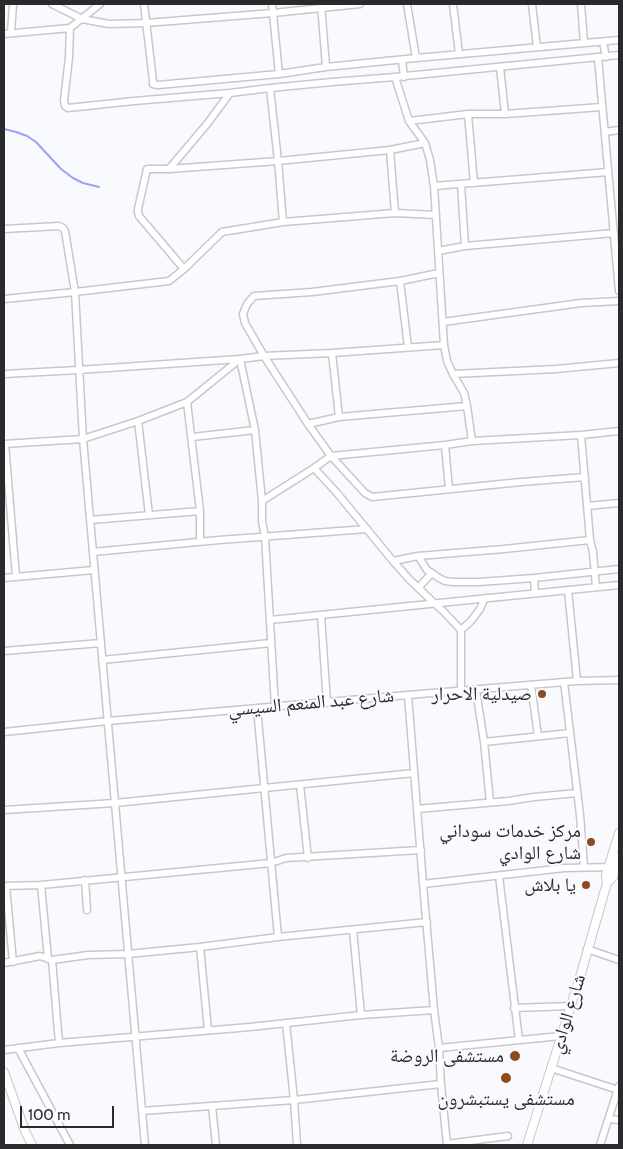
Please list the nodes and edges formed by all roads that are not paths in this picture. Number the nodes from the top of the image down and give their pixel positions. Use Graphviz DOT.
graph roads {
  1 [pos="13,4"];
  2 [pos="52,4"];
  3 [pos="100,4"];
  4 [pos="144,4"];
  5 [pos="272,4"];
  6 [pos="360,4"];
  7 [pos="408,4"];
  8 [pos="453,4"];
  9 [pos="532,4"];
  10 [pos="581,4"];
  11 [pos="321,6"];
  12 [pos="273,13"];
  13 [pos="82,18"];
  14 [pos="146,23"];
  15 [pos="70,28"];
  16 [pos="7,34"];
  17 [pos="619,40"];
  18 [pos="603,42"];
  19 [pos="584,43"];
  20 [pos="537,47"];
  21 [pos="459,54"];
  22 [pos="619,55"];
  23 [pos="606,57"];
  24 [pos="416,58"];
  25 [pos="598,58"];
  26 [pos="402,60"];
  27 [pos="326,67"];
  28 [pos="500,67"];
  29 [pos="279,74"];
  30 [pos="404,77"];
  31 [pos="396,78"];
  32 [pos="270,88"];
  33 [pos="230,93"];
  34 [pos="602,107"];
  35 [pos="468,114"];
  36 [pos="505,114"];
  37 [pos="409,121"];
  38 [pos="619,130"];
  39 [pos="604,132"];
  40 [pos="425,143"];
  41 [pos="390,150"];
  42 [pos="278,161"];
  43 [pos="169,168"];
  44 [pos="608,172"];
  45 [pos="474,183"];
  46 [pos="461,184"];
  47 [pos="434,186"];
  48 [pos="619,193"];
  49 [pos="610,194"];
  50 [pos="395,213"];
  51 [pos="436,214"];
  52 [pos="283,222"];
  53 [pos="4,229"];
  54 [pos="614,233"];
  55 [pos="466,246"];
  56 [pos="438,251"];
  57 [pos="618,266"];
  58 [pos="184,269"];
  59 [pos="439,273"];
  60 [pos="400,281"];
  61 [pos="619,291"];
  62 [pos="75,292"];
  63 [pos="4,299"];
  64 [pos="619,301"];
  65 [pos="443,322"];
  66 [pos="444,345"];
  67 [pos="408,347"];
  68 [pos="332,353"];
  69 [pos="264,356"];
  70 [pos="240,359"];
  71 [pos="619,362"];
  72 [pos="78,370"];
  73 [pos="4,374"];
  74 [pos="453,374"];
  75 [pos="187,402"];
  76 [pos="467,406"];
  77 [pos="339,417"];
  78 [pos="138,421"];
  79 [pos="308,424"];
  80 [pos="255,430"];
  81 [pos="619,431"];
  82 [pos="581,435"];
  83 [pos="192,437"];
  84 [pos="83,439"];
  85 [pos="472,441"];
  86 [pos="4,444"];
  87 [pos="445,445"];
  88 [pos="331,456"];
  89 [pos="314,468"];
  90 [pos="585,477"];
  91 [pos="450,489"];
  92 [pos="262,501"];
  93 [pos="619,503"];
  94 [pos="587,506"];
  95 [pos="200,510"];
  96 [pos="148,515"];
  97 [pos="90,520"];
  98 [pos="367,529"];
  99 [pos="265,538"];
  100 [pos="590,540"];
  101 [pos="200,542"];
  102 [pos="93,552"];
  103 [pos="418,556"];
  104 [pos="393,561"];
  105 [pos="619,569"];
  106 [pos="94,570"];
  107 [pos="595,572"];
  108 [pos="432,573"];
  109 [pos="16,577"];
  110 [pos="4,578"];
  111 [pos="534,578"];
  112 [pos="619,585"];
  113 [pos="596,587"];
  114 [pos="418,588"];
  115 [pos="568,590"];
  116 [pos="535,593"];
  117 [pos="485,598"];
  118 [pos="434,603"];
  119 [pos="321,615"];
  120 [pos="270,620"];
  121 [pos="461,630"];
  122 [pos="101,643"];
  123 [pos="271,643"];
  124 [pos="4,651"];
  125 [pos="102,660"];
  126 [pos="619,680"];
  127 [pos="578,681"];
  128 [pos="564,682"];
  129 [pos="531,685"];
  130 [pos="476,690"];
  131 [pos="461,691"];
  132 [pos="408,695"];
  133 [pos="327,703"];
  134 [pos="274,707"];
  135 [pos="257,708"];
  136 [pos="108,721"];
  137 [pos="4,732"];
  138 [pos="570,733"];
  139 [pos="538,736"];
  140 [pos="484,742"];
  141 [pos="414,773"];
  142 [pos="300,785"];
  143 [pos="264,788"];
  144 [pos="577,793"];
  145 [pos="490,802"];
  146 [pos="115,803"];
  147 [pos="417,809"];
  148 [pos="4,810"];
  149 [pos="619,833"];
  150 [pos="421,850"];
  151 [pos="619,857"];
  152 [pos="308,858"];
  153 [pos="271,863"];
  154 [pos="584,867"];
  155 [pos="598,867"];
  156 [pos="615,867"];
  157 [pos="499,876"];
  158 [pos="121,877"];
  159 [pos="611,878"];
  160 [pos="85,880"];
  161 [pos="41,884"];
  162 [pos="423,884"];
  163 [pos="5,886"];
  164 [pos="87,910"];
  165 [pos="427,922"];
  166 [pos="353,930"];
  167 [pos="278,937"];
  168 [pos="200,948"];
  169 [pos="587,949"];
  170 [pos="128,954"];
  171 [pos="50,959"];
  172 [pos="619,960"];
  173 [pos="12,962"];
  174 [pos="4,963"];
  175 [pos="570,1006"];
  176 [pos="514,1008"];
  177 [pos="434,1010"];
  178 [pos="361,1015"];
  179 [pos="286,1023"];
  180 [pos="208,1030"];
  181 [pos="136,1036"];
  182 [pos="561,1036"];
  183 [pos="518,1040"];
  184 [pos="60,1043"];
  185 [pos="18,1048"];
  186 [pos="439,1048"];
  187 [pos="4,1050"];
  188 [pos="551,1068"];
  189 [pos="5,1076"];
  190 [pos="441,1084"];
  191 [pos="619,1088"];
  192 [pos="294,1100"];
  193 [pos="212,1106"];
  194 [pos="142,1111"];
  195 [pos="609,1118"];
  196 [pos="619,1120"];
  197 [pos="508,1136"];
  198 [pos="32,1145"];
  199 [pos="70,1145"];
  200 [pos="145,1145"];
  201 [pos="216,1145"];
  202 [pos="297,1145"];
  203 [pos="447,1145"];
  204 [pos="527,1145"];
  205 [pos="600,1145"];
  1 -- 16 [label="street"];
  2 -- 13 [label="street"];
  3 -- 13 [label="street"];
  4 -- 14 [label="street"];
  5 -- 12 [label="street"];
  6 -- 11 [label="street"];
  7 -- 24 [label="street"];
  8 -- 21 [label="street"];
  9 -- 20 [label="street"];
  10 -- 19 [label="street"];
  11 -- 12 [label="street"];
  11 -- 27 [label="street"];
  12 -- 14 [label="street"];
  12 -- 29 [label="street"];
  13 -- 14 [label="street"];
  13 -- 15 [label="street"];
  14 -- 29 [label="street"];
  15 -- 16 [label="street"];
  15 -- 33 [label="street"];
  17 -- 18 [label="street"];
  18 -- 19 [label="street"];
  18 -- 23 [label="street"];
  19 -- 20 [label="street"];
  20 -- 21 [label="street"];
  21 -- 24 [label="street"];
  22 -- 23 [label="street"];
  23 -- 25 [label="street"];
  24 -- 26 [label="street"];
  25 -- 28 [label="street"];
  25 -- 34 [label="street"];
  26 -- 27 [label="street"];
  26 -- 30 [label="street"];
  27 -- 29 [label="street"];
  28 -- 30 [label="street"];
  28 -- 36 [label="street"];
  30 -- 31 [label="street"];
  31 -- 32 [label="street"];
  31 -- 37 [label="street"];
  32 -- 33 [label="street"];
  32 -- 42 [label="street"];
  33 -- 43 [label="street"];
  34 -- 36 [label="street"];
  34 -- 39 [label="street"];
  35 -- 36 [label="street"];
  35 -- 37 [label="street"];
  35 -- 45 [label="street"];
  37 -- 40 [label="street"];
  38 -- 39 [label="street"];
  39 -- 44 [label="street"];
  40 -- 41 [label="street"];
  40 -- 47 [label="street"];
  41 -- 42 [label="street"];
  41 -- 50 [label="street"];
  42 -- 43 [label="street"];
  42 -- 52 [label="street"];
  43 -- 58 [label="street"];
  44 -- 45 [label="street"];
  44 -- 49 [label="street"];
  45 -- 46 [label="street"];
  46 -- 47 [label="street"];
  46 -- 55 [label="street"];
  47 -- 51 [label="street"];
  48 -- 49 [label="street"];
  49 -- 54 [label="street"];
  50 -- 51 [label="street"];
  50 -- 52 [label="street"];
  51 -- 56 [label="street"];
  52 -- 58 [label="street"];
  53 -- 62 [label="street"];
  54 -- 55 [label="street"];
  54 -- 57 [label="street"];
  55 -- 56 [label="street"];
  56 -- 59 [label="street"];
  57 -- 61 [label="street"];
  58 -- 62 [label="street"];
  59 -- 60 [label="street"];
  59 -- 65 [label="street"];
  60 -- 67 [label="street"];
  60 -- 69 [label="street"];
  62 -- 63 [label="street"];
  62 -- 72 [label="street"];
  64 -- 65 [label="street"];
  65 -- 66 [label="street"];
  66 -- 67 [label="street"];
  66 -- 74 [label="street"];
  67 -- 68 [label="street"];
  68 -- 69 [label="street"];
  68 -- 77 [label="street"];
  69 -- 70 [label="street"];
  69 -- 79 [label="street"];
  70 -- 72 [label="street"];
  70 -- 75 [label="street"];
  70 -- 80 [label="street"];
  71 -- 74 [label="street"];
  72 -- 73 [label="street"];
  72 -- 84 [label="street"];
  74 -- 76 [label="street"];
  75 -- 78 [label="street"];
  75 -- 83 [label="street"];
  76 -- 77 [label="street"];
  76 -- 85 [label="street"];
  77 -- 79 [label="street"];
  78 -- 84 [label="street"];
  78 -- 96 [label="street"];
  79 -- 88 [label="street"];
  80 -- 83 [label="street"];
  80 -- 92 [label="street"];
  81 -- 82 [label="street"];
  82 -- 85 [label="street"];
  82 -- 90 [label="street"];
  83 -- 95 [label="street"];
  84 -- 86 [label="street"];
  84 -- 97 [label="street"];
  85 -- 87 [label="street"];
  86 -- 109 [label="street"];
  87 -- 88 [label="street"];
  87 -- 91 [label="street"];
  88 -- 89 [label="street"];
  88 -- 91 [label="street"];
  89 -- 92 [label="street"];
  89 -- 98 [label="street"];
  90 -- 91 [label="street"];
  90 -- 94 [label="street"];
  92 -- 99 [label="street"];
  93 -- 94 [label="street"];
  94 -- 100 [label="street"];
  95 -- 96 [label="street"];
  95 -- 101 [label="street"];
  96 -- 97 [label="street"];
  97 -- 102 [label="street"];
  98 -- 99 [label="street"];
  98 -- 104 [label="street"];
  99 -- 101 [label="street"];
  99 -- 120 [label="street"];
  100 -- 103 [label="street"];
  100 -- 107 [label="street"];
  101 -- 102 [label="street"];
  102 -- 106 [label="street"];
  103 -- 104 [label="street"];
  103 -- 108 [label="street"];
  104 -- 114 [label="street"];
  105 -- 107 [label="street"];
  106 -- 109 [label="street"];
  106 -- 122 [label="street"];
  107 -- 111 [label="street"];
  107 -- 113 [label="street"];
  108 -- 111 [label="street"];
  108 -- 114 [label="street"];
  109 -- 110 [label="street"];
  111 -- 116 [label="street"];
  112 -- 113 [label="street"];
  113 -- 115 [label="street"];
  114 -- 118 [label="street"];
  115 -- 116 [label="street"];
  115 -- 127 [label="street"];
  116 -- 117 [label="street"];
  117 -- 118 [label="street"];
  117 -- 121 [label="street"];
  118 -- 119 [label="street"];
  118 -- 121 [label="street"];
  119 -- 120 [label="street"];
  119 -- 133 [label="street"];
  120 -- 123 [label="street"];
  121 -- 131 [label="street"];
  122 -- 124 [label="street"];
  122 -- 125 [label="street"];
  123 -- 125 [label="street"];
  123 -- 134 [label="street"];
  125 -- 136 [label="street"];
  126 -- 127 [label="street, شارع عبد المنعم السيسي"];
  127 -- 128 [label="street, شارع عبد المنعم السيسي"];
  128 -- 129 [label="street, شارع عبد المنعم السيسي"];
  128 -- 138 [label="street"];
  129 -- 130 [label="street, شارع عبد المنعم السيسي"];
  129 -- 139 [label="street"];
  130 -- 131 [label="street, شارع عبد المنعم السيسي"];
  130 -- 140 [label="street"];
  131 -- 132 [label="street, شارع عبد المنعم السيسي"];
  132 -- 133 [label="street, شارع عبد المنعم السيسي"];
  132 -- 141 [label="street"];
  133 -- 134 [label="street, شارع عبد المنعم السيسي"];
  134 -- 135 [label="street, شارع عبد المنعم السيسي"];
  135 -- 136 [label="street, شارع عبد المنعم السيسي"];
  135 -- 143 [label="street"];
  136 -- 137 [label="street, شارع عبد المنعم السيسي"];
  136 -- 146 [label="street"];
  138 -- 139 [label="street"];
  138 -- 144 [label="street"];
  139 -- 140 [label="street"];
  140 -- 145 [label="street"];
  141 -- 142 [label="street"];
  141 -- 147 [label="street"];
  142 -- 143 [label="street"];
  142 -- 152 [label="street"];
  143 -- 146 [label="street"];
  143 -- 153 [label="street"];
  144 -- 145 [label="street"];
  144 -- 154 [label="street"];
  145 -- 147 [label="street"];
  146 -- 148 [label="street"];
  146 -- 158 [label="street"];
  147 -- 150 [label="street"];
  149 -- 156 [label="main road, شارع الوادي"];
  150 -- 152 [label="street"];
  150 -- 162 [label="street"];
  151 -- 156 [label="main road, شارع الوادي"];
  152 -- 153 [label="street"];
  153 -- 158 [label="street"];
  153 -- 167 [label="street"];
  154 -- 155 [label="street"];
  154 -- 157 [label="street"];
  155 -- 156 [label="street"];
  155 -- 159 [label="street"];
  156 -- 159 [label="main road, شارع الوادي"];
  157 -- 162 [label="street"];
  157 -- 176 [label="street"];
  158 -- 160 [label="street"];
  158 -- 170 [label="street"];
  159 -- 169 [label="main road, شارع الوادي"];
  160 -- 161 [label="street"];
  160 -- 164 [label="street"];
  161 -- 163 [label="street"];
  161 -- 171 [label="street"];
  162 -- 165 [label="street"];
  163 -- 173 [label="street"];
  165 -- 166 [label="street"];
  165 -- 177 [label="street"];
  166 -- 167 [label="street"];
  166 -- 178 [label="street"];
  167 -- 168 [label="street"];
  168 -- 170 [label="street"];
  168 -- 180 [label="street"];
  169 -- 172 [label="street"];
  169 -- 175 [label="main road, شارع الوادي"];
  170 -- 171 [label="street"];
  170 -- 181 [label="street"];
  171 -- 173 [label="street"];
  171 -- 184 [label="street"];
  173 -- 174 [label="street"];
  175 -- 176 [label="street"];
  175 -- 182 [label="main road, شارع الوادي"];
  176 -- 183 [label="street"];
  177 -- 178 [label="street"];
  177 -- 186 [label="street"];
  178 -- 179 [label="street"];
  179 -- 180 [label="street"];
  179 -- 192 [label="street"];
  180 -- 181 [label="street"];
  181 -- 184 [label="street"];
  181 -- 194 [label="street"];
  182 -- 183 [label="street"];
  182 -- 188 [label="main road, شارع الوادي"];
  183 -- 186 [label="street"];
  184 -- 185 [label="street"];
  185 -- 187 [label="street"];
  185 -- 199 [label="street"];
  186 -- 190 [label="street"];
  188 -- 191 [label="street"];
  188 -- 204 [label="main road, شارع الوادي"];
  189 -- 198 [label="main road"];
  190 -- 192 [label="street"];
  190 -- 203 [label="street"];
  191 -- 195 [label="street"];
  192 -- 193 [label="street"];
  192 -- 202 [label="street"];
  193 -- 194 [label="street"];
  193 -- 201 [label="street"];
  194 -- 200 [label="street"];
  195 -- 196 [label="street"];
  195 -- 205 [label="street"];
  197 -- 203 [label="street"];
}
